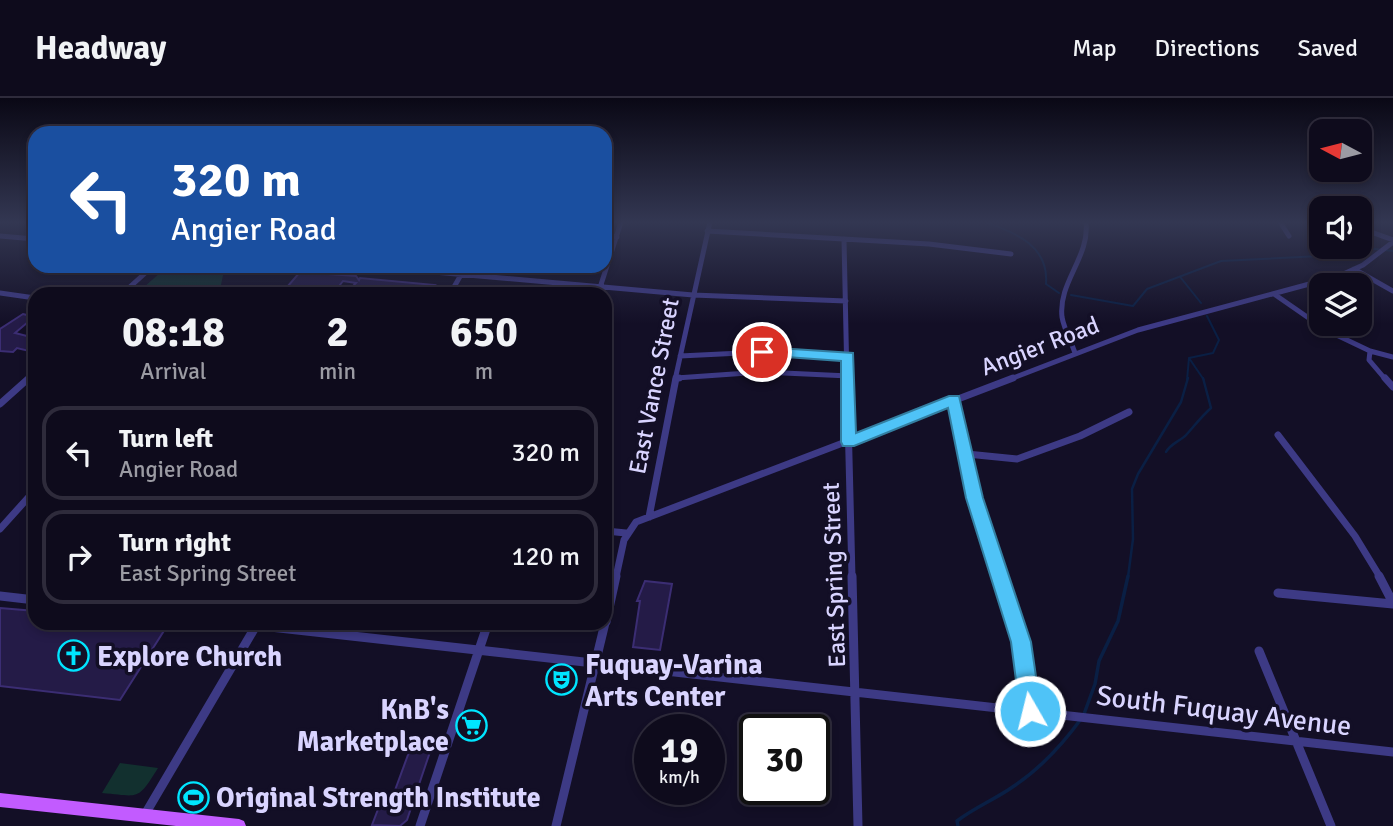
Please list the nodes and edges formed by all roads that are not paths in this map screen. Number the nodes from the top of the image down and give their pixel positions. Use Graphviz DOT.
graph roads {
  1 [pos="702,256"];
  2 [pos="845,256"];
  3 [pos="1082,256"];
  4 [pos="1375,256"];
  5 [pos="1354,269"];
  6 [pos="145,273"];
  7 [pos="450,273"];
  8 [pos="605,273"];
  9 [pos="462,274"];
  10 [pos="601,286"];
  11 [pos="130,287"];
  12 [pos="454,287"];
  13 [pos="611,287"];
  14 [pos="612,287"];
  15 [pos="1393,290"];
  16 [pos="0,293"];
  17 [pos="1274,294"];
  18 [pos="693,295"];
  19 [pos="28,297"];
  20 [pos="846,301"];
  21 [pos="1370,351"];
  22 [pos="1075,353"];
  23 [pos="680,356"];
  24 [pos="848,356"];
  25 [pos="1393,357"];
  26 [pos="849,376"];
  27 [pos="28,378"];
  28 [pos="676,378"];
  29 [pos="1391,385"];
  30 [pos="954,400"];
  31 [pos="0,404"];
  32 [pos="1129,412"];
  33 [pos="1278,435"];
  34 [pos="848,442"];
  35 [pos="967,454"];
  36 [pos="28,498"];
  37 [pos="649,517"];
  38 [pos="0,529"];
  39 [pos="612,532"];
  40 [pos="626,533"];
  41 [pos="612,592"];
  42 [pos="1278,593"];
  43 [pos="0,596"];
  44 [pos="28,599"];
  45 [pos="1393,603"];
  46 [pos="253,630"];
  47 [pos="310,630"];
  48 [pos="486,630"];
  49 [pos="603,630"];
  50 [pos="479,649"];
  51 [pos="1259,651"];
  52 [pos="597,662"];
  53 [pos="857,691"];
  54 [pos="1030,711"];
  55 [pos="1297,741"];
  56 [pos="1393,752"];
  57 [pos="0,800"];
  58 [pos="141,821"];
  59 [pos="239,826"];
  60 [pos="420,826"];
  61 [pos="556,826"];
  62 [pos="858,826"];
  63 [pos="1331,826"];
  1 -- 18 [label="street, East Vance Street"];
  2 -- 20 [label="street, East Spring Street"];
  3 -- 22 [label="street"];
  4 -- 5 [label="street, Angier Road"];
  5 -- 15 [label="street"];
  5 -- 17 [label="street, Angier Road"];
  6 -- 11 [label="street"];
  7 -- 9 [label="street"];
  8 -- 10 [label="street"];
  9 -- 10 [label="street"];
  9 -- 12 [label="street"];
  10 -- 13 [label="street"];
  14 -- 18 [label="street"];
  16 -- 19 [label="street"];
  17 -- 21 [label="street"];
  17 -- 22 [label="street, Angier Road"];
  18 -- 20 [label="street"];
  18 -- 23 [label="street, East Vance Street"];
  20 -- 24 [label="street, East Spring Street"];
  21 -- 25 [label="street"];
  21 -- 29 [label="street"];
  22 -- 30 [label="street, Angier Road"];
  23 -- 24 [label="street"];
  23 -- 28 [label="street, East Vance Street"];
  24 -- 26 [label="street, East Spring Street"];
  26 -- 28 [label="street"];
  26 -- 34 [label="street, East Spring Street"];
  27 -- 31 [label="street"];
  28 -- 37 [label="street, East Vance Street"];
  30 -- 34 [label="street, Angier Road"];
  30 -- 35 [label="street"];
  32 -- 35 [label="street"];
  33 -- 45 [label="street"];
  34 -- 37 [label="street, Angier Road"];
  34 -- 53 [label="street, East Spring Street"];
  35 -- 54 [label="street"];
  36 -- 38 [label="street"];
  37 -- 40 [label="street, Angier Road"];
  39 -- 40 [label="street"];
  40 -- 41 [label="street"];
  42 -- 45 [label="street"];
  43 -- 44 [label="street"];
  46 -- 58 [label="street"];
  47 -- 50 [label="street, South Fuquay Avenue"];
  48 -- 50 [label="street"];
  49 -- 52 [label="street"];
  50 -- 52 [label="street, South Fuquay Avenue"];
  50 -- 60 [label="street"];
  51 -- 55 [label="street"];
  52 -- 53 [label="street, South Fuquay Avenue"];
  52 -- 61 [label="street"];
  53 -- 54 [label="street, South Fuquay Avenue"];
  53 -- 62 [label="street, East Spring Street"];
  54 -- 55 [label="street, South Fuquay Avenue"];
  55 -- 56 [label="street, South Fuquay Avenue"];
  55 -- 63 [label="street"];
  57 -- 58 [label="main road"];
  58 -- 59 [label="main road"];
}
